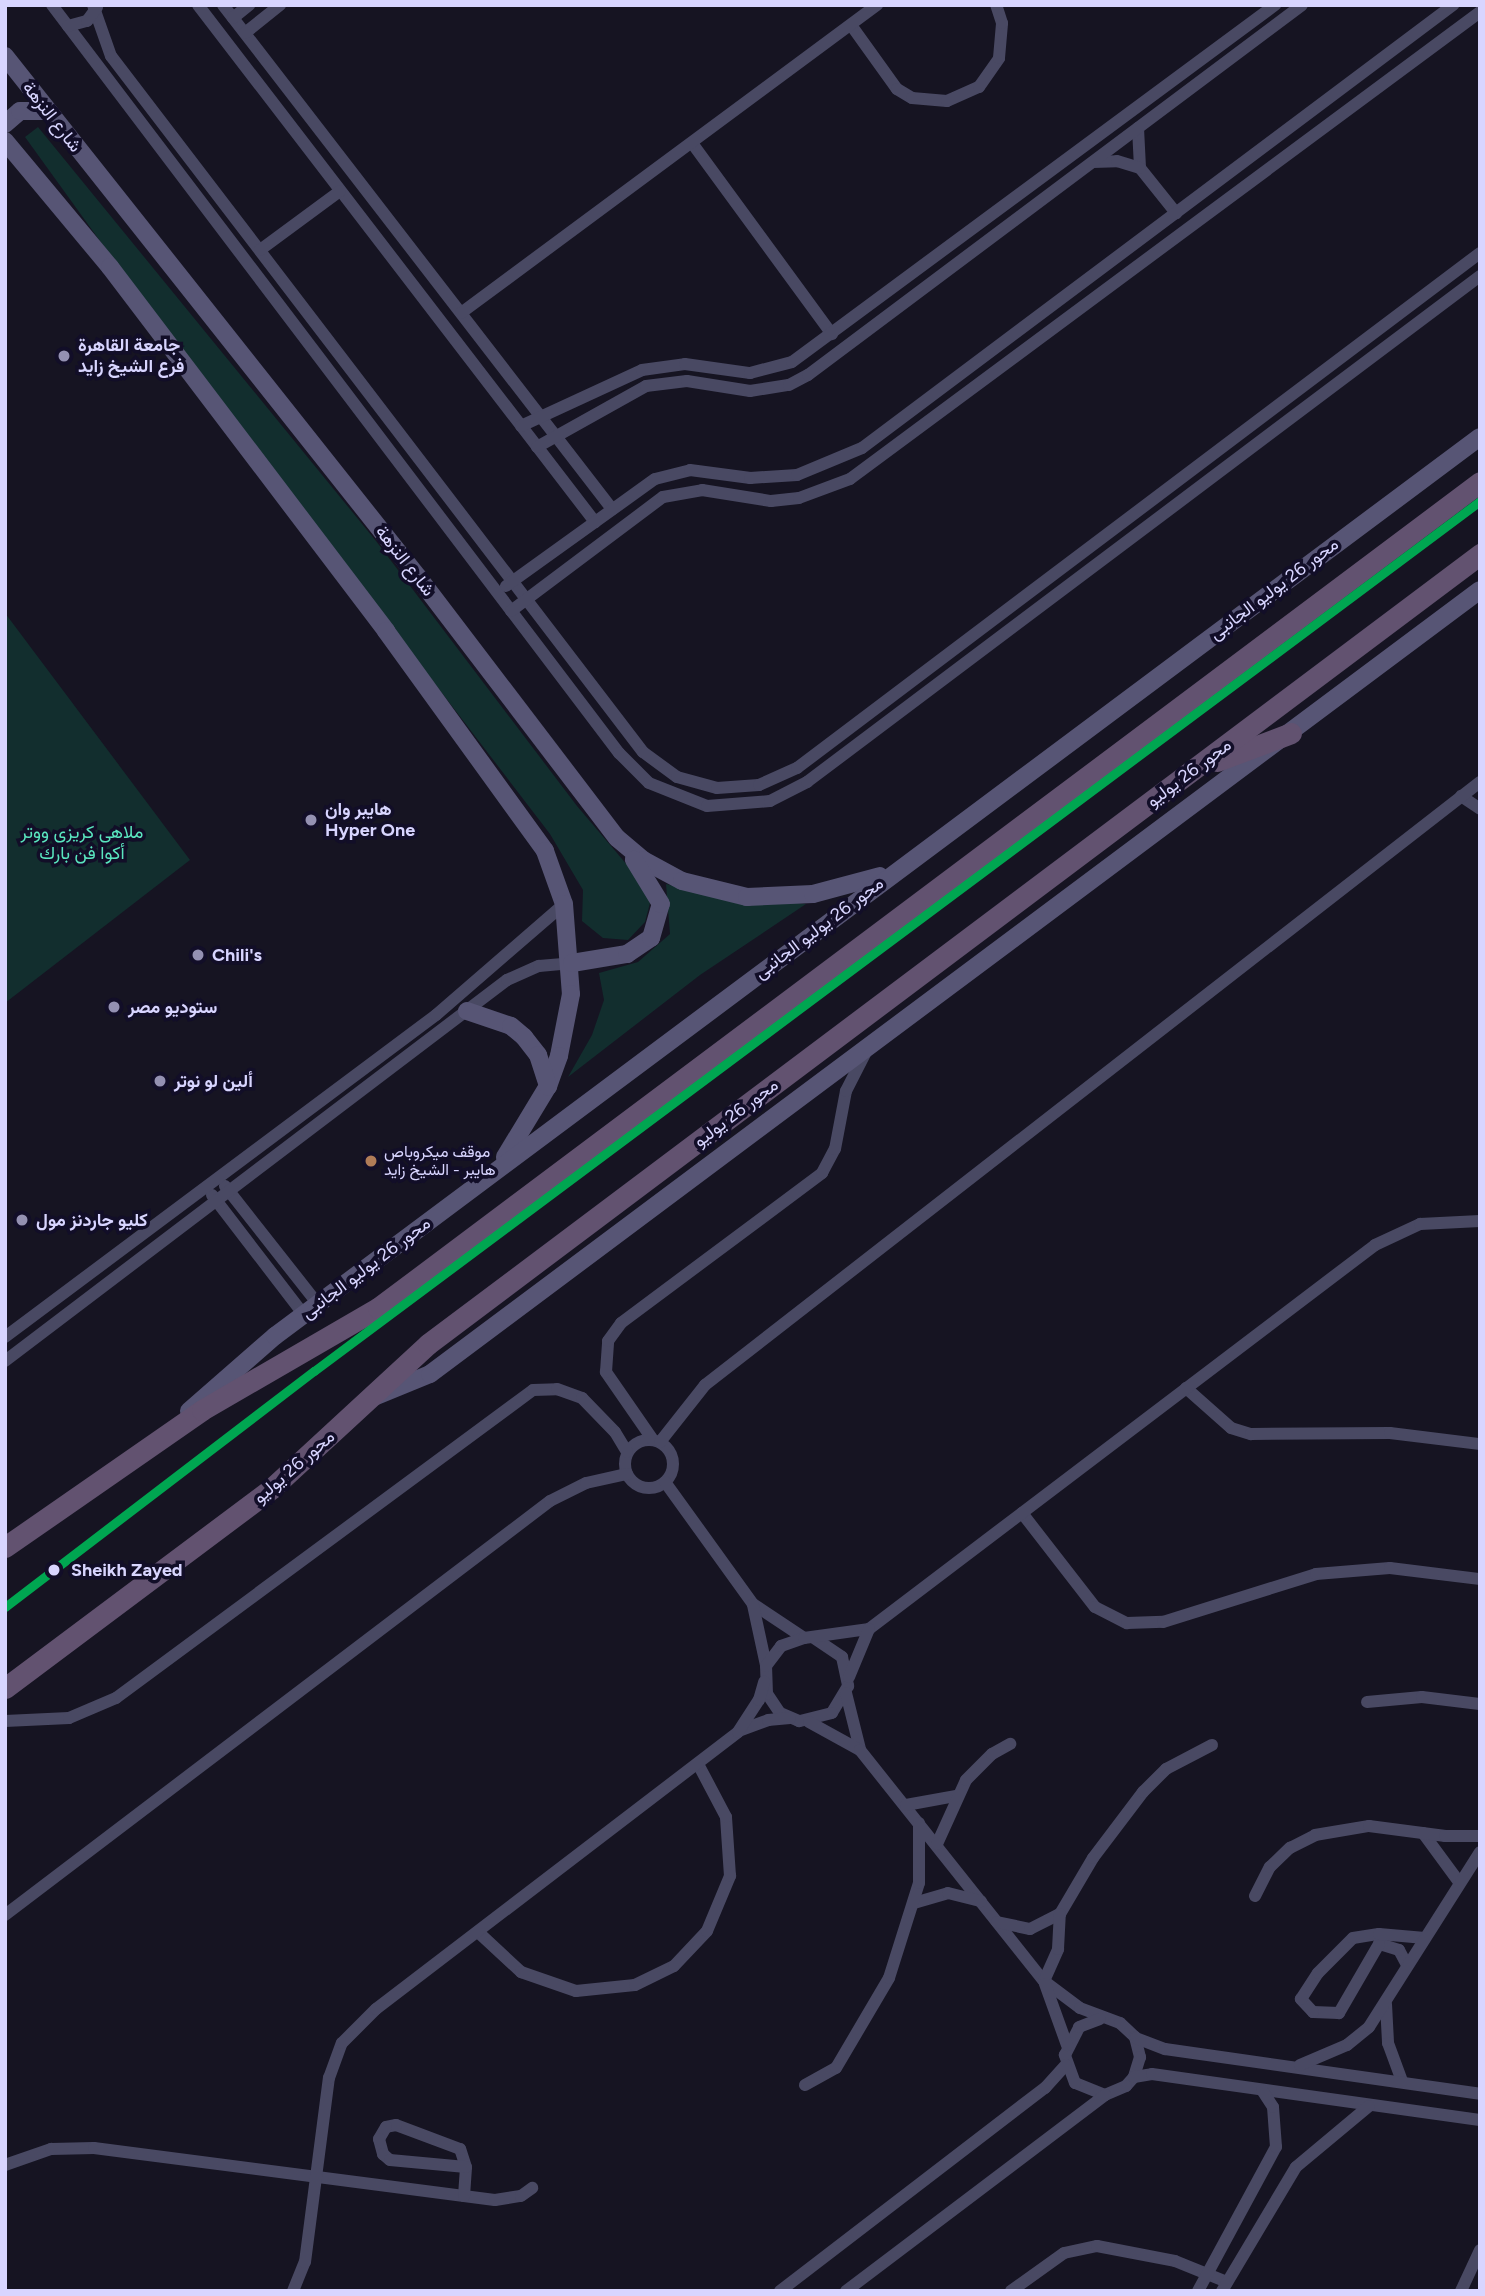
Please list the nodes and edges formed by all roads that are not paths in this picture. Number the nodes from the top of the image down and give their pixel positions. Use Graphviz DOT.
graph roads {
  1 [pos="52,5"];
  2 [pos="198,5"];
  3 [pos="223,5"];
  4 [pos="249,5"];
  5 [pos="281,5"];
  6 [pos="877,5"];
  7 [pos="996,5"];
  8 [pos="1275,5"];
  9 [pos="1302,5"];
  10 [pos="1454,5"];
  11 [pos="95,7"];
  12 [pos="1480,12"];
  13 [pos="233,18"];
  14 [pos="851,25"];
  15 [pos="68,26"];
  16 [pos="244,33"];
  17 [pos="5,56"];
  18 [pos="48,111"];
  19 [pos="5,124"];
  20 [pos="1138,128"];
  21 [pos="5,141"];
  22 [pos="692,142"];
  23 [pos="1093,162"];
  24 [pos="1140,168"];
  25 [pos="340,191"];
  26 [pos="1176,213"];
  27 [pos="261,250"];
  28 [pos="1480,253"];
  29 [pos="1480,276"];
  30 [pos="461,313"];
  31 [pos="832,334"];
  32 [pos="541,416"];
  33 [pos="521,426"];
  34 [pos="556,436"];
  35 [pos="1480,437"];
  36 [pos="537,447"];
  37 [pos="1480,482"];
  38 [pos="612,509"];
  39 [pos="595,522"];
  40 [pos="1480,554"];
  41 [pos="513,581"];
  42 [pos="1480,590"];
  43 [pos="497,592"];
  44 [pos="527,598"];
  45 [pos="511,611"];
  46 [pos="1291,733"];
  47 [pos="1195,769"];
  48 [pos="779,778"];
  49 [pos="1480,782"];
  50 [pos="789,793"];
  51 [pos="1461,796"];
  52 [pos="1480,809"];
  53 [pos="617,838"];
  54 [pos="892,872"];
  55 [pos="564,904"];
  56 [pos="572,963"];
  57 [pos="467,1011"];
  58 [pos="866,1052"];
  59 [pos="354,1076"];
  60 [pos="548,1086"];
  61 [pos="364,1090"];
  62 [pos="494,1171"];
  63 [pos="218,1177"];
  64 [pos="205,1187"];
  65 [pos="230,1192"];
  66 [pos="217,1202"];
  67 [pos="1480,1222"];
  68 [pos="318,1304"];
  69 [pos="304,1315"];
  70 [pos="5,1337"];
  71 [pos="5,1361"];
  72 [pos="1186,1388"];
  73 [pos="366,1400"];
  74 [pos="169,1431"];
  75 [pos="656,1441"];
  76 [pos="1480,1444"];
  77 [pos="627,1452"];
  78 [pos="627,1474"];
  79 [pos="665,1482"];
  80 [pos="1022,1513"];
  81 [pos="5,1547"];
  82 [pos="1480,1579"];
  83 [pos="753,1604"];
  84 [pos="869,1629"];
  85 [pos="809,1638"];
  86 [pos="766,1666"];
  87 [pos="849,1679"];
  88 [pos="764,1682"];
  89 [pos="5,1688"];
  90 [pos="846,1693"];
  91 [pos="1367,1702"];
  92 [pos="1480,1704"];
  93 [pos="790,1718"];
  94 [pos="5,1721"];
  95 [pos="809,1721"];
  96 [pos="738,1732"];
  97 [pos="1010,1744"];
  98 [pos="1212,1745"];
  99 [pos="860,1749"];
  100 [pos="698,1764"];
  101 [pos="956,1796"];
  102 [pos="906,1805"];
  103 [pos="919,1822"];
  104 [pos="1423,1833"];
  105 [pos="1480,1836"];
  106 [pos="937,1844"];
  107 [pos="1480,1852"];
  108 [pos="1459,1882"];
  109 [pos="1255,1896"];
  110 [pos="982,1902"];
  111 [pos="914,1903"];
  112 [pos="1060,1914"];
  113 [pos="5,1915"];
  114 [pos="997,1922"];
  115 [pos="478,1932"];
  116 [pos="1425,1938"];
  117 [pos="1379,1939"];
  118 [pos="1407,1965"];
  119 [pos="1044,1981"];
  120 [pos="1386,2004"];
  121 [pos="1100,2020"];
  122 [pos="1135,2037"];
  123 [pos="1067,2045"];
  124 [pos="1066,2065"];
  125 [pos="1295,2067"];
  126 [pos="1134,2077"];
  127 [pos="1402,2081"];
  128 [pos="805,2085"];
  129 [pos="1262,2090"];
  130 [pos="1480,2094"];
  131 [pos="1105,2095"];
  132 [pos="1369,2106"];
  133 [pos="1480,2120"];
  134 [pos="5,2165"];
  135 [pos="466,2166"];
  136 [pos="315,2178"];
  137 [pos="532,2188"];
  138 [pos="464,2196"];
  139 [pos="1480,2250"];
  140 [pos="1208,2272"];
  141 [pos="1224,2286"];
  142 [pos="785,2287"];
  143 [pos="293,2291"];
  144 [pos="804,2291"];
  145 [pos="846,2291"];
  146 [pos="1011,2291"];
  147 [pos="1198,2291"];
  148 [pos="1461,2291"];
  1 -- 15 [label="street"];
  2 -- 25 [label="street"];
  3 -- 13 [label="street"];
  4 -- 13 [label="street"];
  5 -- 16 [label="street"];
  6 -- 14 [label="street"];
  7 -- 14 [label="street"];
  8 -- 31 [label="street"];
  9 -- 20 [label="street"];
  10 -- 26 [label="street"];
  11 -- 15 [label="street"];
  11 -- 27 [label="street"];
  12 -- 44 [label="street"];
  13 -- 16 [label="street"];
  14 -- 22 [label="street"];
  15 -- 43 [label="street"];
  16 -- 30 [label="street"];
  17 -- 18 [label="main road, شارع النزهة"];
  18 -- 19 [label="main road"];
  18 -- 53 [label="main road, شارع النزهة"];
  20 -- 23 [label="street"];
  20 -- 24 [label="street"];
  21 -- 55 [label="main road"];
  22 -- 30 [label="street"];
  22 -- 31 [label="street"];
  23 -- 24 [label="street"];
  23 -- 34 [label="street"];
  24 -- 26 [label="street"];
  25 -- 27 [label="street"];
  25 -- 33 [label="street"];
  26 -- 38 [label="street"];
  27 -- 41 [label="street"];
  28 -- 48 [label="street"];
  29 -- 50 [label="street"];
  30 -- 32 [label="street"];
  31 -- 32 [label="street"];
  32 -- 33 [label="street"];
  32 -- 34 [label="street"];
  33 -- 36 [label="street"];
  34 -- 36 [label="street"];
  34 -- 38 [label="street"];
  35 -- 54 [label="main road, محور 26 يوليو الجانبى"];
  36 -- 39 [label="street"];
  37 -- 74 [label="highway"];
  38 -- 39 [label="street"];
  39 -- 41 [label="street"];
  40 -- 47 [label="highway, محور 26 يوليو"];
  41 -- 43 [label="street"];
  41 -- 44 [label="street"];
  42 -- 46 [label="main road"];
  43 -- 45 [label="street"];
  44 -- 45 [label="street"];
  44 -- 48 [label="street"];
  45 -- 50 [label="street"];
  46 -- 47 [label="highway"];
  46 -- 58 [label="main road"];
  47 -- 73 [label="highway, محور 26 يوليو"];
  48 -- 50 [label="street"];
  49 -- 51 [label="street"];
  51 -- 52 [label="street"];
  51 -- 75 [label="street"];
  53 -- 54 [label="main road, شارع النزهة"];
  53 -- 56 [label="main road"];
  54 -- 62 [label="main road, محور 26 يوليو الجانبى"];
  55 -- 56 [label="main road"];
  55 -- 59 [label="street"];
  56 -- 57 [label="street"];
  56 -- 60 [label="main road"];
  57 -- 60 [label="main road"];
  57 -- 61 [label="street"];
  58 -- 73 [label="main road"];
  58 -- 75 [label="street"];
  59 -- 61 [label="street"];
  59 -- 63 [label="street"];
  60 -- 62 [label="main road"];
  61 -- 65 [label="street"];
  62 -- 68 [label="main road, محور 26 يوليو الجانبى"];
  63 -- 64 [label="street"];
  63 -- 65 [label="street"];
  64 -- 66 [label="street"];
  64 -- 70 [label="street"];
  65 -- 66 [label="street"];
  65 -- 68 [label="street"];
  66 -- 69 [label="street"];
  66 -- 71 [label="street"];
  67 -- 72 [label="street"];
  68 -- 69 [label="main road, محور 26 يوليو الجانبى"];
  69 -- 74 [label="main road, محور 26 يوليو الجانبى"];
  72 -- 76 [label="street"];
  72 -- 80 [label="street"];
  73 -- 89 [label="highway, محور 26 يوليو"];
  74 -- 81 [label="highway"];
  75 -- 77 [label="street"];
  75 -- 79 [label="street"];
  77 -- 78 [label="street"];
  77 -- 94 [label="street"];
  78 -- 79 [label="street"];
  78 -- 113 [label="street"];
  79 -- 83 [label="street"];
  80 -- 82 [label="street"];
  80 -- 84 [label="street"];
  83 -- 85 [label="street"];
  83 -- 86 [label="street"];
  84 -- 85 [label="street"];
  84 -- 87 [label="street"];
  85 -- 86 [label="street"];
  85 -- 87 [label="street"];
  86 -- 88 [label="street"];
  87 -- 90 [label="street"];
  88 -- 93 [label="street"];
  88 -- 96 [label="street"];
  90 -- 95 [label="street"];
  90 -- 99 [label="street"];
  91 -- 92 [label="street"];
  93 -- 95 [label="street"];
  93 -- 96 [label="street"];
  95 -- 99 [label="street"];
  96 -- 100 [label="street"];
  97 -- 101 [label="street"];
  98 -- 112 [label="street"];
  99 -- 102 [label="street"];
  100 -- 115 [label="street"];
  100 -- 115 [label="street"];
  101 -- 102 [label="street"];
  101 -- 106 [label="street"];
  102 -- 103 [label="street"];
  103 -- 106 [label="street"];
  103 -- 111 [label="street"];
  104 -- 105 [label="street"];
  104 -- 108 [label="street"];
  104 -- 109 [label="street"];
  106 -- 110 [label="street"];
  107 -- 108 [label="street"];
  108 -- 116 [label="street"];
  110 -- 111 [label="street"];
  110 -- 114 [label="street"];
  111 -- 128 [label="street"];
  112 -- 114 [label="street"];
  112 -- 119 [label="street"];
  114 -- 119 [label="street"];
  115 -- 136 [label="street"];
  116 -- 117 [label="street"];
  116 -- 118 [label="street"];
  117 -- 117 [label="street"];
  117 -- 118 [label="street"];
  118 -- 120 [label="street"];
  119 -- 121 [label="street"];
  119 -- 123 [label="street"];
  120 -- 125 [label="street"];
  120 -- 127 [label="street"];
  121 -- 122 [label="street"];
  121 -- 123 [label="street"];
  122 -- 125 [label="street"];
  122 -- 126 [label="street"];
  123 -- 124 [label="street"];
  124 -- 131 [label="street"];
  124 -- 142 [label="street"];
  125 -- 127 [label="street"];
  126 -- 129 [label="street"];
  126 -- 131 [label="street"];
  127 -- 130 [label="street"];
  129 -- 132 [label="street"];
  129 -- 140 [label="street"];
  131 -- 145 [label="street"];
  132 -- 133 [label="street"];
  132 -- 141 [label="street"];
  134 -- 136 [label="street"];
  135 -- 135 [label="street"];
  135 -- 138 [label="street"];
  136 -- 138 [label="street"];
  136 -- 143 [label="street"];
  137 -- 138 [label="street"];
  139 -- 148 [label="street"];
  140 -- 141 [label="street"];
  140 -- 146 [label="street"];
  140 -- 147 [label="street"];
  142 -- 144 [label="street"];
}
